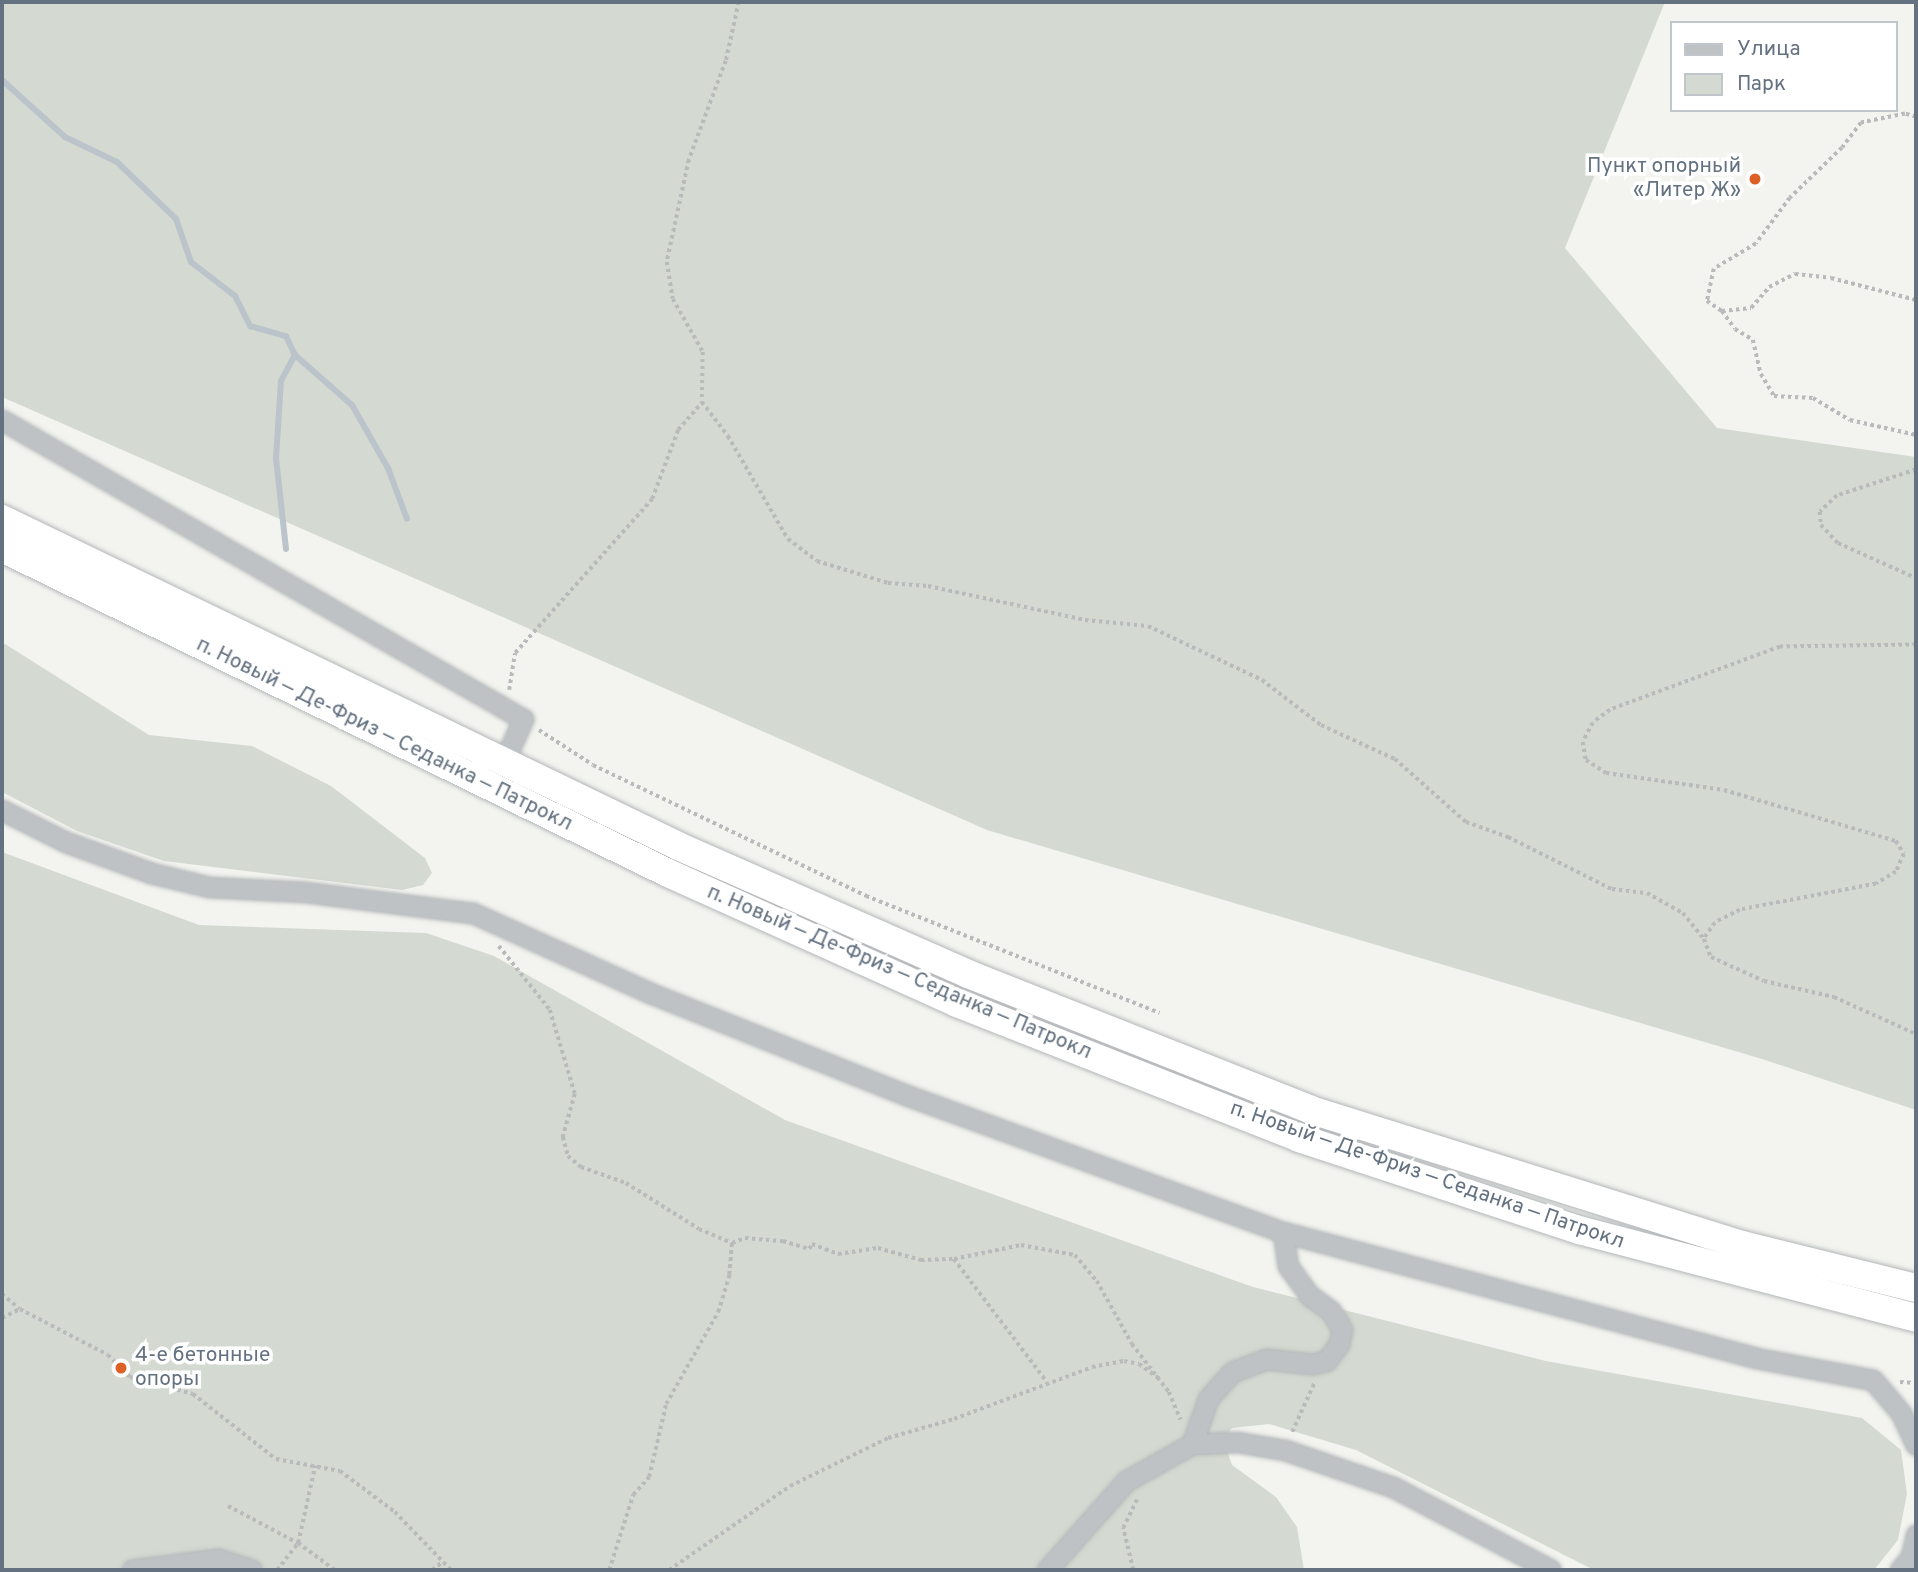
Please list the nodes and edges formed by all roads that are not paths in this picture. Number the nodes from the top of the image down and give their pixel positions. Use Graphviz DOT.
graph roads {
  1 [pos="2,420"];
  2 [pos="2,519"];
  3 [pos="2,548"];
  4 [pos="508,752"];
  5 [pos="2,810"];
  6 [pos="1283,1232"];
  7 [pos="1916,1288"];
  8 [pos="1916,1318"];
  9 [pos="1192,1444"];
  10 [pos="1916,1445"];
  11 [pos="1916,1535"];
  12 [pos="132,1570"];
  13 [pos="251,1570"];
  14 [pos="1047,1570"];
  15 [pos="1551,1570"];
  16 [pos="1900,1570"];
  1 -- 4 [label="street"];
  2 -- 7 [label="highway, п. Новый — Де-Фриз — Седанка — Патрокл"];
  3 -- 8 [label="highway, п. Новый — Де-Фриз — Седанка — Патрокл"];
  5 -- 6 [label="street"];
  6 -- 9 [label="street"];
  6 -- 10 [label="street"];
  9 -- 14 [label="street"];
  9 -- 15 [label="street"];
  11 -- 16 [label="street"];
  12 -- 13 [label="street"];
}
